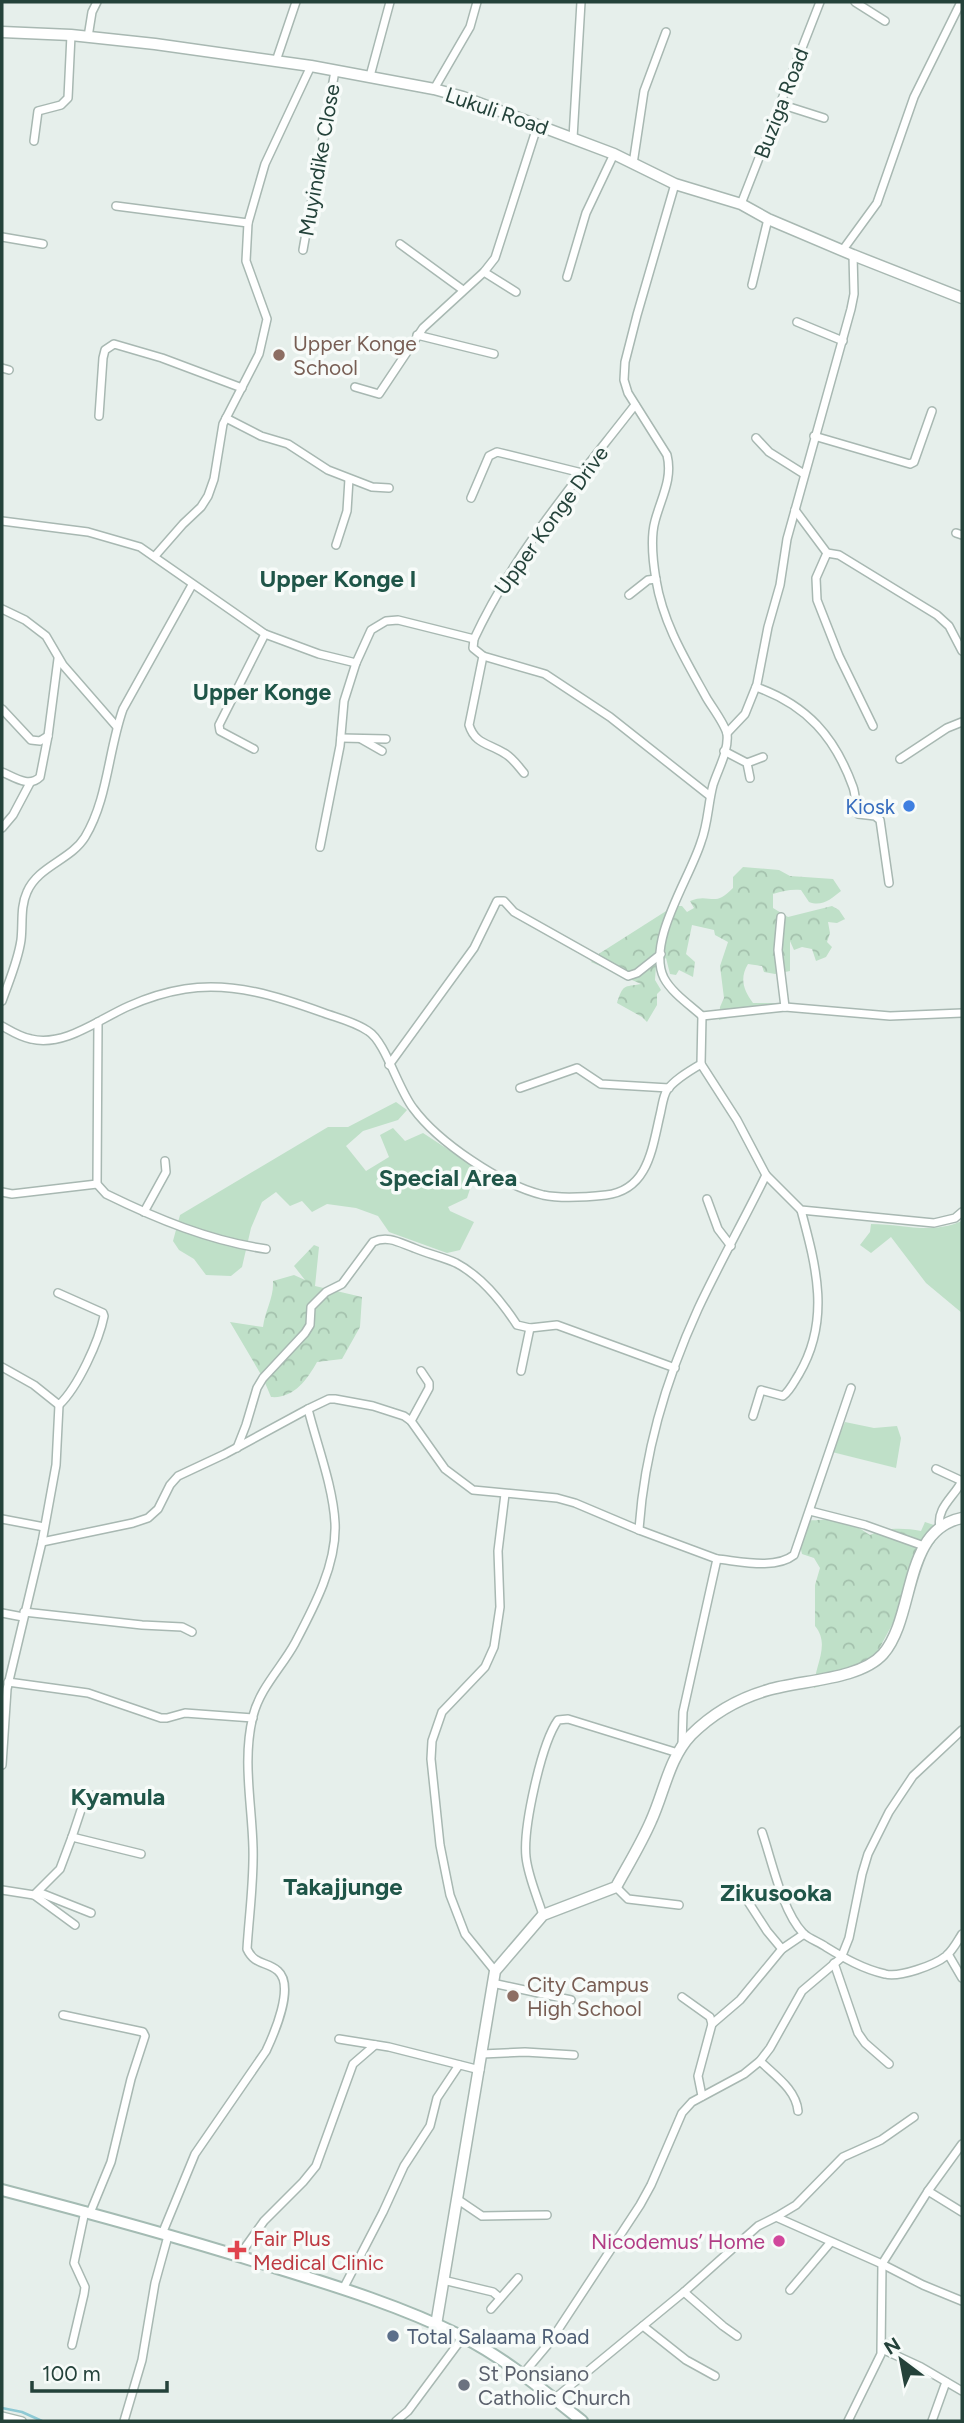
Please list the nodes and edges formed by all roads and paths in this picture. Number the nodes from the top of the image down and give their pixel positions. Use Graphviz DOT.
graph roads {
  1 [pos="97,2"];
  2 [pos="296,2"];
  3 [pos="390,2"];
  4 [pos="477,2"];
  5 [pos="581,2"];
  6 [pos="821,2"];
  7 [pos="855,2"];
  8 [pos="961,2"];
  9 [pos="885,21"];
  10 [pos="2,32"];
  11 [pos="666,32"];
  12 [pos="71,35"];
  13 [pos="88,37"];
  14 [pos="276,61"];
  15 [pos="311,66"];
  16 [pos="335,71"];
  17 [pos="370,76"];
  18 [pos="435,89"];
  19 [pos="780,104"];
  20 [pos="824,118"];
  21 [pos="538,124"];
  22 [pos="573,138"];
  23 [pos="34,141"];
  24 [pos="614,155"];
  25 [pos="633,164"];
  26 [pos="676,184"];
  27 [pos="741,204"];
  28 [pos="116,206"];
  29 [pos="768,219"];
  30 [pos="248,223"];
  31 [pos="2,237"];
  32 [pos="43,244"];
  33 [pos="400,244"];
  34 [pos="303,250"];
  35 [pos="847,253"];
  36 [pos="484,272"];
  37 [pos="566,277"];
  38 [pos="752,285"];
  39 [pos="463,290"];
  40 [pos="516,292"];
  41 [pos="962,298"];
  42 [pos="797,322"];
  43 [pos="417,335"];
  44 [pos="843,341"];
  45 [pos="494,354"];
  46 [pos="355,387"];
  47 [pos="242,388"];
  48 [pos="635,405"];
  49 [pos="932,411"];
  50 [pos="99,416"];
  51 [pos="226,418"];
  52 [pos="814,436"];
  53 [pos="756,438"];
  54 [pos="582,473"];
  55 [pos="804,474"];
  56 [pos="349,479"];
  57 [pos="389,488"];
  58 [pos="471,498"];
  59 [pos="795,510"];
  60 [pos="2,521"];
  61 [pos="336,545"];
  62 [pos="827,553"];
  63 [pos="155,556"];
  64 [pos="656,579"];
  65 [pos="192,585"];
  66 [pos="629,595"];
  67 [pos="2,609"];
  68 [pos="265,634"];
  69 [pos="474,639"];
  70 [pos="962,651"];
  71 [pos="483,656"];
  72 [pos="58,659"];
  73 [pos="356,663"];
  74 [pos="756,687"];
  75 [pos="2,709"];
  76 [pos="962,722"];
  77 [pos="873,726"];
  78 [pos="117,727"];
  79 [pos="727,733"];
  80 [pos="48,736"];
  81 [pos="341,738"];
  82 [pos="358,738"];
  83 [pos="386,738"];
  84 [pos="254,748"];
  85 [pos="382,751"];
  86 [pos="724,751"];
  87 [pos="763,757"];
  88 [pos="900,759"];
  89 [pos="747,763"];
  90 [pos="2,772"];
  91 [pos="524,773"];
  92 [pos="750,778"];
  93 [pos="30,783"];
  94 [pos="710,796"];
  95 [pos="2,828"];
  96 [pos="320,847"];
  97 [pos="888,883"];
  98 [pos="781,917"];
  99 [pos="661,954"];
  100 [pos="2,1001"];
  101 [pos="785,1007"];
  102 [pos="962,1013"];
  103 [pos="702,1016"];
  104 [pos="98,1021"];
  105 [pos="2,1026"];
  106 [pos="701,1064"];
  107 [pos="389,1065"];
  108 [pos="520,1088"];
  109 [pos="669,1088"];
  110 [pos="165,1161"];
  111 [pos="765,1175"];
  112 [pos="97,1184"];
  113 [pos="2,1192"];
  114 [pos="708,1199"];
  115 [pos="802,1210"];
  116 [pos="144,1212"];
  117 [pos="962,1212"];
  118 [pos="731,1245"];
  119 [pos="266,1249"];
  120 [pos="58,1293"];
  121 [pos="530,1328"];
  122 [pos="2,1367"];
  123 [pos="675,1368"];
  124 [pos="421,1371"];
  125 [pos="521,1371"];
  126 [pos="851,1388"];
  127 [pos="59,1405"];
  128 [pos="308,1409"];
  129 [pos="753,1416"];
  130 [pos="411,1421"];
  131 [pos="237,1448"];
  132 [pos="936,1469"];
  133 [pos="505,1494"];
  134 [pos="810,1511"];
  135 [pos="962,1518"];
  136 [pos="2,1519"];
  137 [pos="44,1527"];
  138 [pos="940,1527"];
  139 [pos="639,1530"];
  140 [pos="42,1542"];
  141 [pos="924,1546"];
  142 [pos="717,1559"];
  143 [pos="2,1613"];
  144 [pos="24,1615"];
  145 [pos="192,1632"];
  146 [pos="8,1682"];
  147 [pos="253,1718"];
  148 [pos="962,1730"];
  149 [pos="2,1746"];
  150 [pos="680,1750"];
  151 [pos="2,1765"];
  152 [pos="130,1800"];
  153 [pos="762,1832"];
  154 [pos="72,1837"];
  155 [pos="141,1854"];
  156 [pos="616,1886"];
  157 [pos="2,1890"];
  158 [pos="36,1894"];
  159 [pos="747,1900"];
  160 [pos="679,1905"];
  161 [pos="91,1913"];
  162 [pos="543,1914"];
  163 [pos="75,1925"];
  164 [pos="804,1934"];
  165 [pos="962,1934"];
  166 [pos="782,1949"];
  167 [pos="948,1954"];
  168 [pos="838,1961"];
  169 [pos="495,1971"];
  170 [pos="962,1978"];
  171 [pos="492,1983"];
  172 [pos="682,1997"];
  173 [pos="571,2000"];
  174 [pos="63,2015"];
  175 [pos="712,2024"];
  176 [pos="339,2039"];
  177 [pos="375,2045"];
  178 [pos="482,2054"];
  179 [pos="574,2055"];
  180 [pos="760,2061"];
  181 [pos="889,2064"];
  182 [pos="459,2065"];
  183 [pos="480,2070"];
  184 [pos="702,2095"];
  185 [pos="798,2111"];
  186 [pos="914,2117"];
  187 [pos="962,2144"];
  188 [pos="2,2190"];
  189 [pos="928,2191"];
  190 [pos="457,2199"];
  191 [pos="962,2211"];
  192 [pos="88,2212"];
  193 [pos="547,2215"];
  194 [pos="776,2217"];
  195 [pos="165,2235"];
  196 [pos="830,2243"];
  197 [pos="239,2256"];
  198 [pos="882,2264"];
  199 [pos="517,2278"];
  200 [pos="443,2280"];
  201 [pos="343,2289"];
  202 [pos="790,2290"];
  203 [pos="684,2292"];
  204 [pos="500,2298"];
  205 [pos="962,2301"];
  206 [pos="491,2309"];
  207 [pos="436,2325"];
  208 [pos="643,2326"];
  209 [pos="737,2336"];
  210 [pos="463,2337"];
  211 [pos="72,2346"];
  212 [pos="882,2349"];
  213 [pos="523,2374"];
  214 [pos="715,2376"];
  215 [pos="946,2382"];
  216 [pos="962,2391"];
  217 [pos="554,2399"];
  218 [pos="2,2416"];
  219 [pos="22,2421"];
  220 [pos="124,2421"];
  221 [pos="396,2421"];
  222 [pos="582,2421"];
  223 [pos="848,2421"];
  224 [pos="932,2421"];
  1 -- 13 [label="street"];
  2 -- 14 [label="street"];
  3 -- 17 [label="street"];
  4 -- 18 [label="street"];
  5 -- 22 [label="street"];
  6 -- 19 [label="street, Buziga Road"];
  7 -- 9 [label="street"];
  8 -- 35 [label="street"];
  10 -- 12 [label="street, Lukuli Road"];
  11 -- 25 [label="street"];
  12 -- 13 [label="street, Lukuli Road"];
  12 -- 23 [label="street"];
  13 -- 14 [label="street, Lukuli Road"];
  14 -- 15 [label="street, Lukuli Road"];
  15 -- 16 [label="street, Lukuli Road"];
  15 -- 30 [label="street"];
  16 -- 17 [label="street, Lukuli Road"];
  16 -- 34 [label="street, Muyindike Close"];
  17 -- 18 [label="street, Lukuli Road"];
  18 -- 21 [label="street, Lukuli Road"];
  19 -- 20 [label="street"];
  19 -- 27 [label="street, Buziga Road"];
  21 -- 22 [label="street, Lukuli Road"];
  21 -- 36 [label="street"];
  22 -- 24 [label="street, Lukuli Road"];
  24 -- 25 [label="street, Lukuli Road"];
  24 -- 37 [label="street"];
  25 -- 26 [label="street, Lukuli Road"];
  26 -- 27 [label="street, Lukuli Road"];
  26 -- 48 [label="street"];
  27 -- 29 [label="street, Lukuli Road"];
  28 -- 30 [label="street"];
  29 -- 35 [label="street, Lukuli Road"];
  29 -- 38 [label="street"];
  30 -- 47 [label="street"];
  31 -- 32 [label="street"];
  33 -- 39 [label="street"];
  35 -- 41 [label="street, Lukuli Road"];
  35 -- 44 [label="street"];
  36 -- 39 [label="street"];
  36 -- 40 [label="street"];
  39 -- 43 [label="street"];
  42 -- 44 [label="street"];
  43 -- 45 [label="street"];
  43 -- 46 [label="street"];
  44 -- 52 [label="street"];
  47 -- 50 [label="street"];
  47 -- 51 [label="street"];
  48 -- 54 [label="street, Upper Konge Drive"];
  48 -- 64 [label="street"];
  49 -- 52 [label="street"];
  51 -- 56 [label="street"];
  51 -- 63 [label="street"];
  52 -- 55 [label="street"];
  53 -- 55 [label="street"];
  54 -- 58 [label="street"];
  54 -- 69 [label="street, Upper Konge Drive"];
  55 -- 59 [label="street"];
  56 -- 57 [label="street"];
  56 -- 61 [label="street"];
  59 -- 62 [label="street"];
  59 -- 74 [label="street"];
  60 -- 63 [label="street"];
  62 -- 70 [label="street"];
  62 -- 77 [label="street"];
  63 -- 65 [label="street"];
  64 -- 66 [label="street"];
  64 -- 79 [label="street"];
  65 -- 68 [label="street"];
  65 -- 78 [label="street"];
  67 -- 72 [label="street"];
  68 -- 73 [label="street"];
  68 -- 84 [label="street"];
  69 -- 71 [label="street"];
  69 -- 73 [label="street"];
  71 -- 91 [label="street"];
  71 -- 94 [label="street"];
  72 -- 78 [label="street"];
  72 -- 80 [label="street"];
  73 -- 81 [label="street"];
  74 -- 79 [label="street"];
  74 -- 97 [label="street"];
  75 -- 80 [label="street"];
  76 -- 88 [label="street"];
  78 -- 100 [label="street"];
  79 -- 86 [label="street"];
  80 -- 93 [label="street"];
  81 -- 82 [label="street"];
  81 -- 96 [label="street"];
  82 -- 83 [label="street"];
  82 -- 85 [label="street"];
  86 -- 89 [label="street"];
  86 -- 94 [label="street"];
  87 -- 89 [label="street"];
  89 -- 92 [label="street"];
  90 -- 93 [label="street"];
  93 -- 95 [label="street"];
  94 -- 99 [label="street"];
  98 -- 101 [label="street"];
  99 -- 103 [label="street"];
  99 -- 107 [label="street"];
  101 -- 102 [label="street"];
  101 -- 103 [label="street"];
  103 -- 106 [label="street"];
  104 -- 105 [label="street"];
  104 -- 107 [label="street"];
  104 -- 112 [label="street"];
  106 -- 109 [label="street"];
  106 -- 111 [label="street"];
  107 -- 109 [label="street"];
  108 -- 109 [label="street"];
  110 -- 116 [label="street"];
  111 -- 115 [label="street"];
  111 -- 118 [label="street"];
  112 -- 113 [label="street"];
  112 -- 116 [label="street"];
  114 -- 118 [label="street"];
  115 -- 117 [label="street"];
  115 -- 129 [label="street"];
  116 -- 119 [label="street"];
  118 -- 123 [label="street"];
  120 -- 127 [label="street"];
  121 -- 123 [label="street"];
  121 -- 125 [label="street"];
  121 -- 131 [label="street"];
  122 -- 127 [label="street"];
  123 -- 139 [label="street"];
  124 -- 130 [label="street"];
  126 -- 134 [label="street"];
  127 -- 137 [label="street"];
  128 -- 130 [label="street"];
  128 -- 131 [label="street"];
  128 -- 147 [label="street"];
  130 -- 133 [label="street"];
  131 -- 140 [label="street"];
  132 -- 138 [label="street"];
  133 -- 139 [label="street"];
  133 -- 169 [label="street"];
  134 -- 141 [label="street"];
  134 -- 142 [label="street"];
  135 -- 138 [label="street"];
  136 -- 137 [label="street"];
  137 -- 140 [label="street"];
  138 -- 141 [label="street"];
  139 -- 142 [label="street"];
  140 -- 144 [label="street"];
  141 -- 150 [label="street"];
  142 -- 150 [label="street"];
  143 -- 144 [label="street"];
  144 -- 145 [label="street"];
  144 -- 146 [label="street"];
  146 -- 147 [label="street"];
  146 -- 149 [label="street"];
  147 -- 195 [label="street"];
  148 -- 168 [label="street"];
  149 -- 151 [label="street"];
  150 -- 156 [label="street"];
  150 -- 162 [label="street"];
  152 -- 154 [label="street"];
  153 -- 164 [label="street"];
  154 -- 155 [label="street"];
  154 -- 158 [label="street"];
  156 -- 160 [label="street"];
  156 -- 162 [label="street"];
  157 -- 158 [label="street"];
  158 -- 161 [label="street"];
  158 -- 163 [label="street"];
  159 -- 166 [label="street"];
  162 -- 169 [label="street"];
  164 -- 166 [label="street"];
  164 -- 168 [label="street"];
  165 -- 167 [label="street"];
  166 -- 175 [label="street"];
  167 -- 168 [label="street"];
  167 -- 170 [label="street"];
  168 -- 180 [label="street"];
  168 -- 181 [label="street"];
  169 -- 171 [label="street"];
  171 -- 173 [label="street"];
  171 -- 178 [label="street"];
  172 -- 175 [label="street"];
  174 -- 192 [label="street"];
  175 -- 184 [label="street"];
  176 -- 177 [label="street"];
  177 -- 182 [label="street"];
  177 -- 197 [label="street"];
  178 -- 179 [label="street"];
  178 -- 183 [label="street"];
  180 -- 184 [label="street"];
  180 -- 185 [label="street"];
  182 -- 183 [label="street"];
  182 -- 201 [label="street"];
  183 -- 190 [label="street"];
  184 -- 213 [label="street"];
  186 -- 194 [label="street"];
  187 -- 189 [label="street"];
  188 -- 192 [label="main road"];
  189 -- 191 [label="street"];
  189 -- 198 [label="street"];
  190 -- 193 [label="street"];
  190 -- 200 [label="street"];
  192 -- 195 [label="main road"];
  192 -- 211 [label="street"];
  194 -- 196 [label="street"];
  194 -- 203 [label="street"];
  195 -- 197 [label="main road"];
  195 -- 220 [label="street"];
  196 -- 198 [label="street"];
  196 -- 202 [label="street"];
  197 -- 201 [label="main road"];
  198 -- 205 [label="street"];
  198 -- 212 [label="street"];
  199 -- 204 [label="street"];
  200 -- 204 [label="street"];
  200 -- 207 [label="street"];
  201 -- 207 [label="main road"];
  203 -- 208 [label="street"];
  203 -- 209 [label="street"];
  204 -- 206 [label="street"];
  207 -- 210 [label="main road"];
  208 -- 214 [label="street"];
  208 -- 217 [label="street"];
  210 -- 213 [label="main road"];
  210 -- 221 [label="street"];
  212 -- 215 [label="street"];
  212 -- 223 [label="street"];
  213 -- 217 [label="main road"];
  215 -- 216 [label="street"];
  215 -- 224 [label="street"];
  217 -- 222 [label="main road"];
  218 -- 219 [label="street"];
}
